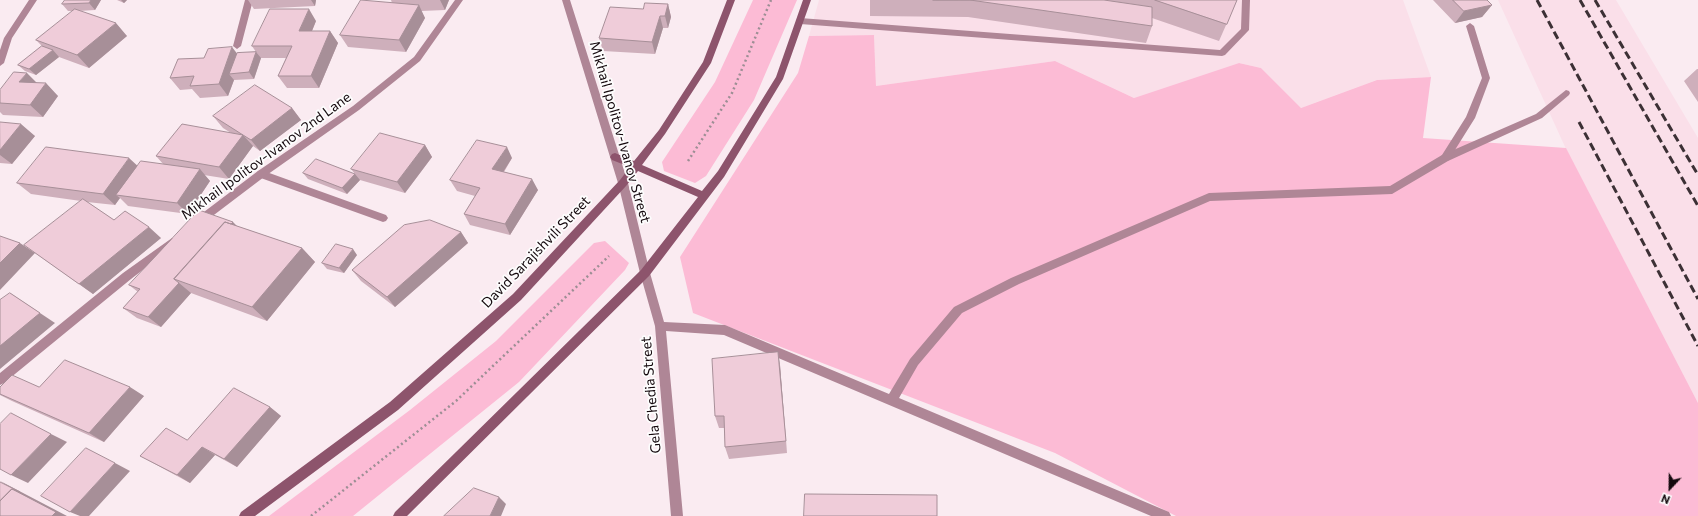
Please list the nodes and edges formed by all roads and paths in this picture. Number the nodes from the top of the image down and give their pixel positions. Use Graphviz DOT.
graph roads {
  1 [pos="33,0"];
  2 [pos="248,0"];
  3 [pos="459,0"];
  4 [pos="566,0"];
  5 [pos="731,0"];
  6 [pos="772,0"];
  7 [pos="806,0"];
  8 [pos="1246,0"];
  9 [pos="800,21"];
  10 [pos="1470,26"];
  11 [pos="237,46"];
  12 [pos="0,63"];
  13 [pos="1566,93"];
  14 [pos="615,157"];
  15 [pos="1445,158"];
  16 [pos="688,160"];
  17 [pos="636,166"];
  18 [pos="261,174"];
  19 [pos="623,183"];
  20 [pos="704,196"];
  21 [pos="383,218"];
  22 [pos="194,225"];
  23 [pos="182,234"];
  24 [pos="609,256"];
  25 [pos="644,273"];
  26 [pos="660,326"];
  27 [pos="0,380"];
  28 [pos="892,400"];
  29 [pos="244,516"];
  30 [pos="311,516"];
  31 [pos="399,516"];
  32 [pos="677,516"];
  33 [pos="1165,516"];
  1 -- 12 [label="street"];
  2 -- 11 [label="street"];
  3 -- 18 [label="street, Mikhail Ipolitov-Ivanov 2nd Lane"];
  4 -- 14 [label="street, Mikhail Ipolitov-Ivanov Street"];
  5 -- 17 [label="main road, David Sarajishvili Street"];
  6 -- 16 [label="path"];
  7 -- 9 [label="main road"];
  8 -- 9 [label="street"];
  9 -- 20 [label="main road"];
  10 -- 15 [label="street"];
  13 -- 15 [label="street"];
  14 -- 17 [label="main road"];
  14 -- 19 [label="street, Mikhail Ipolitov-Ivanov Street"];
  15 -- 28 [label="street"];
  17 -- 19 [label="main road, David Sarajishvili Street"];
  17 -- 20 [label="main road"];
  18 -- 21 [label="street"];
  18 -- 22 [label="street, Mikhail Ipolitov-Ivanov 2nd Lane"];
  19 -- 25 [label="street, Mikhail Ipolitov-Ivanov Street"];
  19 -- 29 [label="main road, David Sarajishvili Street"];
  20 -- 25 [label="main road"];
  23 -- 27 [label="street, Mikhail Ipolitov-Ivanov 2nd Lane"];
  24 -- 30 [label="path"];
  25 -- 26 [label="street, Gela Chedia Street"];
  25 -- 31 [label="main road"];
  26 -- 28 [label="street"];
  26 -- 32 [label="street, Gela Chedia Street"];
  28 -- 33 [label="street"];
}
